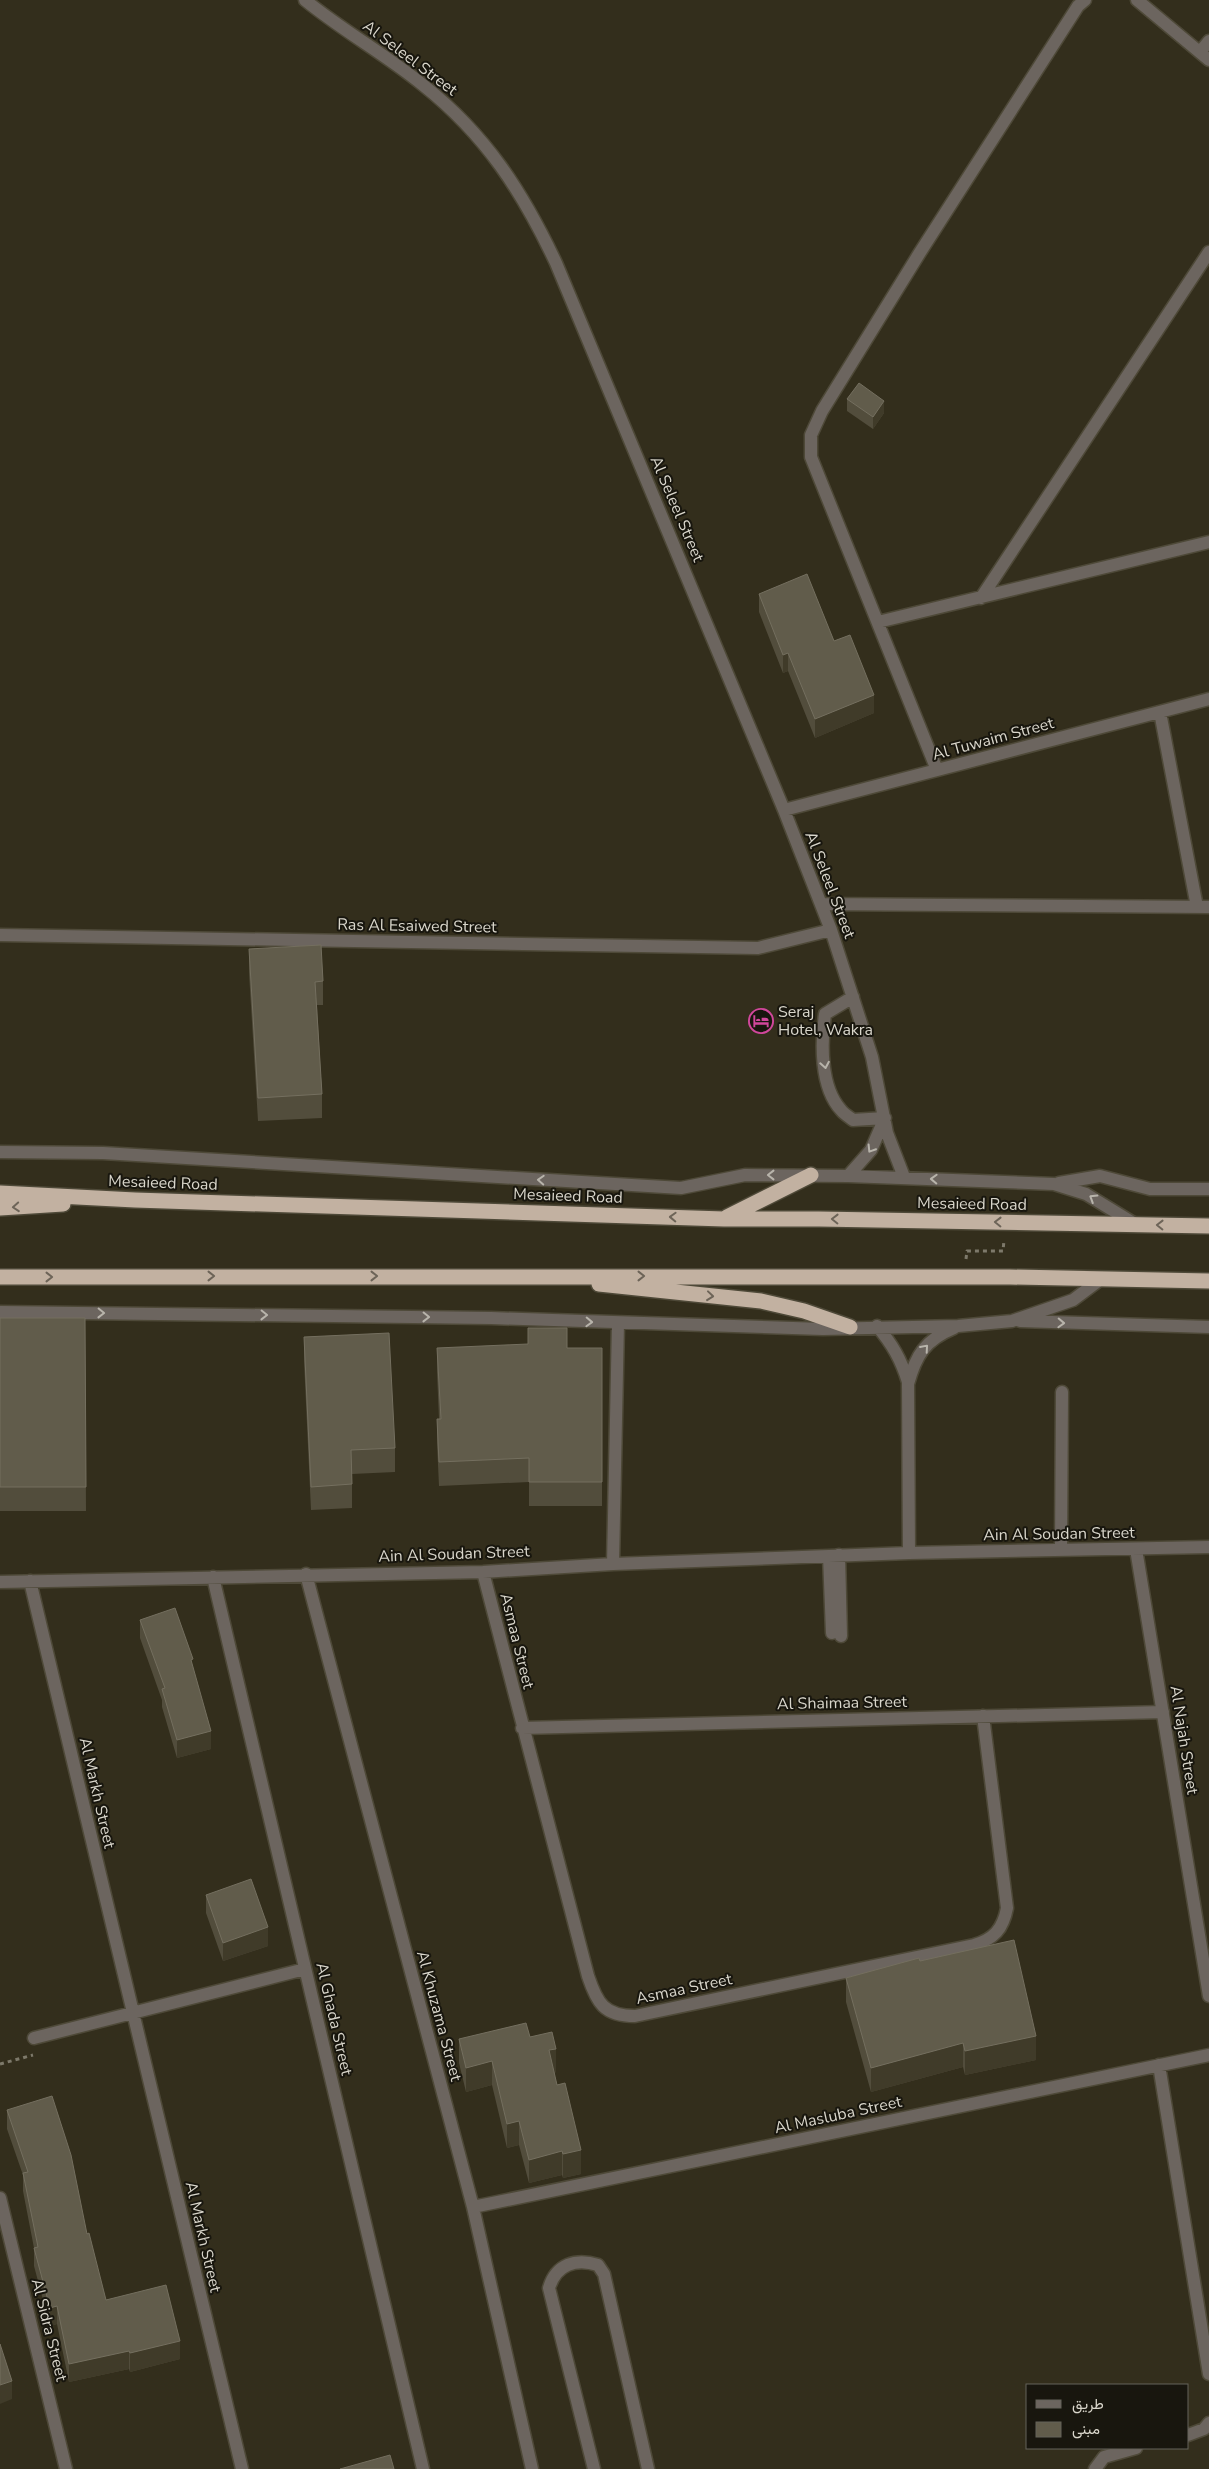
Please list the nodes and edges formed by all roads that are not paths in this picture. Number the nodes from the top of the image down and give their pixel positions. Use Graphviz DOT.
graph roads {
  1 [pos="305,0"];
  2 [pos="1085,0"];
  3 [pos="1138,0"];
  4 [pos="1209,41"];
  5 [pos="1204,56"];
  6 [pos="1209,252"];
  7 [pos="1209,542"];
  8 [pos="981,598"];
  9 [pos="878,622"];
  10 [pos="1209,699"];
  11 [pos="1160,712"];
  12 [pos="937,770"];
  13 [pos="784,810"];
  14 [pos="821,904"];
  15 [pos="1203,907"];
  16 [pos="831,930"];
  17 [pos="0,935"];
  18 [pos="853,997"];
  19 [pos="885,1118"];
  20 [pos="0,1152"];
  21 [pos="811,1175"];
  22 [pos="848,1176"];
  23 [pos="904,1178"];
  24 [pos="1054,1184"];
  25 [pos="1209,1189"];
  26 [pos="0,1193"];
  27 [pos="135,1200"];
  28 [pos="0,1208"];
  29 [pos="724,1219"];
  30 [pos="1135,1224"];
  31 [pos="1209,1226"];
  32 [pos="523,1276"];
  33 [pos="0,1277"];
  34 [pos="1101,1279"];
  35 [pos="1209,1281"];
  36 [pos="0,1312"];
  37 [pos="1012,1321"];
  38 [pos="618,1323"];
  39 [pos="877,1326"];
  40 [pos="958,1326"];
  41 [pos="850,1327"];
  42 [pos="1209,1327"];
  43 [pos="908,1384"];
  44 [pos="1062,1392"];
  45 [pos="1209,1546"];
  46 [pos="1136,1549"];
  47 [pos="1061,1550"];
  48 [pos="909,1553"];
  49 [pos="834,1555"];
  50 [pos="613,1564"];
  51 [pos="484,1572"];
  52 [pos="306,1574"];
  53 [pos="213,1577"];
  54 [pos="30,1581"];
  55 [pos="0,1582"];
  56 [pos="836,1636"];
  57 [pos="1163,1712"];
  58 [pos="983,1716"];
  59 [pos="522,1728"];
  60 [pos="305,1969"];
  61 [pos="1209,1996"];
  62 [pos="133,2013"];
  63 [pos="34,2038"];
  64 [pos="1209,2055"];
  65 [pos="1159,2065"];
  66 [pos="0,2198"];
  67 [pos="473,2207"];
  68 [pos="1209,2374"];
  69 [pos="1209,2423"];
  70 [pos="1189,2435"];
  71 [pos="1132,2449"];
  72 [pos="66,2469"];
  73 [pos="242,2469"];
  74 [pos="423,2469"];
  75 [pos="532,2469"];
  76 [pos="594,2469"];
  77 [pos="648,2469"];
  78 [pos="1095,2469"];
  1 -- 13 [label="street, Al Seleel Street"];
  2 -- 9 [label="street"];
  3 -- 5 [label="street"];
  4 -- 5 [label="street"];
  6 -- 8 [label="street"];
  7 -- 8 [label="street"];
  8 -- 9 [label="street"];
  9 -- 12 [label="street"];
  10 -- 11 [label="street, Al Tuwaim Street"];
  11 -- 12 [label="street, Al Tuwaim Street"];
  11 -- 15 [label="street"];
  12 -- 13 [label="street, Al Tuwaim Street"];
  13 -- 14 [label="street, Al Seleel Street"];
  14 -- 15 [label="street"];
  14 -- 16 [label="street, Al Seleel Street"];
  16 -- 17 [label="street, Ras Al Esaiwed Street"];
  16 -- 18 [label="street, Al Seleel Street"];
  18 -- 19 [label="street, Al Seleel Street"];
  18 -- 19 [label="street, one-way"];
  19 -- 22 [label="street, one-way"];
  19 -- 23 [label="street, Al Seleel Street"];
  21 -- 20 [label="street, Mesaieed Road, one-way"];
  21 -- 22 [label="street, Mesaieed Road"];
  21 -- 29 [label="highway"];
  22 -- 23 [label="street, Mesaieed Road"];
  24 -- 23 [label="street, Mesaieed Road, one-way"];
  24 -- 25 [label="street, Mesaieed Road"];
  30 -- 24 [label="street, Mesaieed Road, one-way"];
  26 -- 27 [label="highway, Mesaieed Road"];
  27 -- 28 [label="highway, one-way"];
  29 -- 27 [label="highway, Mesaieed Road, one-way"];
  30 -- 29 [label="highway, Mesaieed Road, one-way"];
  31 -- 30 [label="highway, Mesaieed Road, one-way"];
  33 -- 32 [label="highway, one-way"];
  32 -- 34 [label="highway, one-way"];
  32 -- 41 [label="highway, one-way"];
  34 -- 35 [label="highway"];
  34 -- 37 [label="street"];
  36 -- 38 [label="street, one-way"];
  37 -- 40 [label="street"];
  37 -- 42 [label="street, one-way"];
  38 -- 41 [label="street"];
  38 -- 50 [label="street"];
  39 -- 40 [label="street"];
  39 -- 41 [label="street"];
  39 -- 43 [label="street"];
  43 -- 40 [label="street, one-way"];
  43 -- 48 [label="street"];
  44 -- 47 [label="street"];
  45 -- 46 [label="street, Ain Al Soudan Street"];
  46 -- 47 [label="street, Ain Al Soudan Street"];
  46 -- 57 [label="street, Al Najah Street"];
  47 -- 48 [label="street, Ain Al Soudan Street"];
  48 -- 49 [label="street, Ain Al Soudan Street"];
  49 -- 50 [label="street, Ain Al Soudan Street"];
  49 -- 56 [label="street"];
  50 -- 51 [label="street, Ain Al Soudan Street"];
  51 -- 52 [label="street, Ain Al Soudan Street"];
  51 -- 59 [label="street, Asmaa Street"];
  52 -- 53 [label="street, Ain Al Soudan Street"];
  52 -- 67 [label="street, Al Khuzama Street"];
  53 -- 54 [label="street, Ain Al Soudan Street"];
  53 -- 60 [label="street, Al Ghada Street"];
  54 -- 55 [label="street, Ain Al Soudan Street"];
  54 -- 62 [label="street, Al Markh Street"];
  57 -- 58 [label="street, Al Shaimaa Street"];
  57 -- 61 [label="street, Al Najah Street"];
  58 -- 59 [label="street, Al Shaimaa Street"];
  58 -- 59 [label="street, Asmaa Street"];
  60 -- 62 [label="street"];
  60 -- 74 [label="street, Al Ghada Street"];
  62 -- 63 [label="street"];
  62 -- 73 [label="street, Al Markh Street"];
  64 -- 65 [label="street, Al Masluba Street"];
  65 -- 67 [label="street, Al Masluba Street"];
  65 -- 68 [label="street"];
  66 -- 72 [label="street, Al Sidra Street"];
  67 -- 75 [label="street, Al Khuzama Street"];
  69 -- 70 [label="street"];
  71 -- 78 [label="street"];
  76 -- 77 [label="street"];
}
